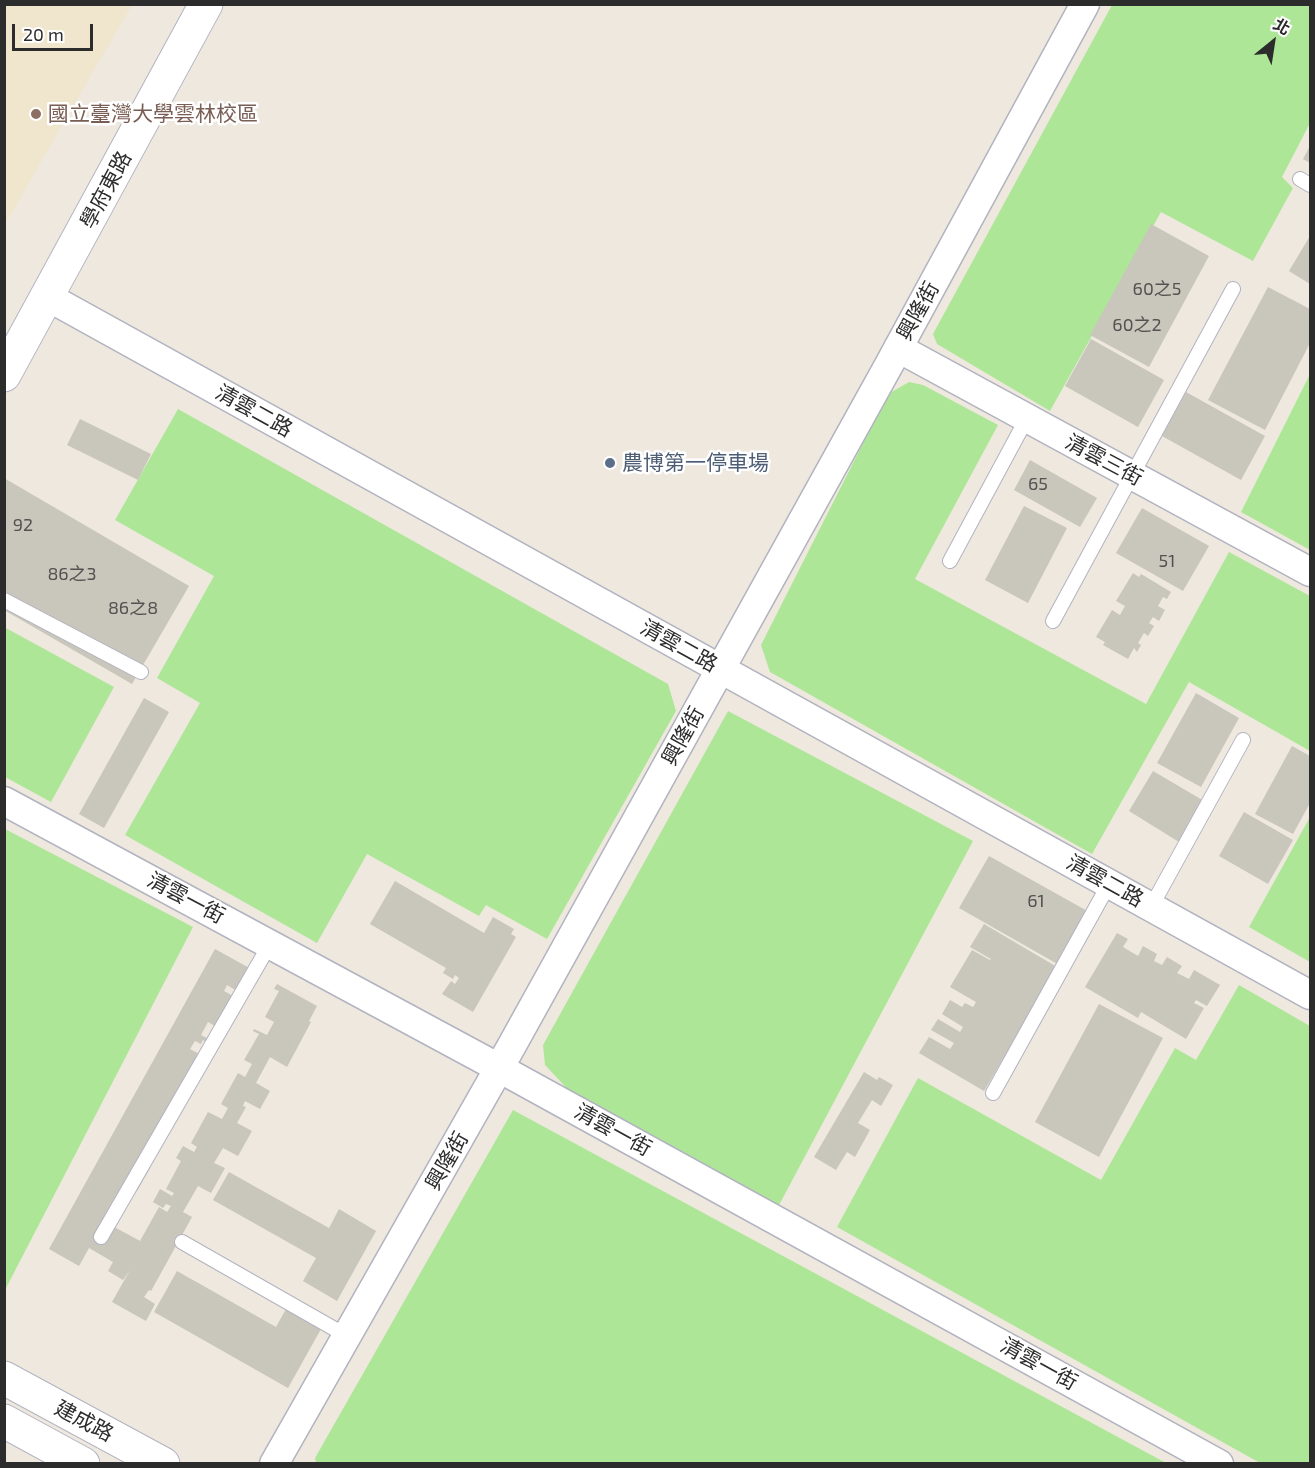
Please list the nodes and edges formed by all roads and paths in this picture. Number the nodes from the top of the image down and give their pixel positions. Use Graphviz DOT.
graph roads {
  1 [pos="206,4"];
  2 [pos="1085,4"];
  3 [pos="1233,290"];
  4 [pos="48,297"];
  5 [pos="898,348"];
  6 [pos="4,375"];
  7 [pos="1027,418"];
  8 [pos="1132,475"];
  9 [pos="950,561"];
  10 [pos="1311,572"];
  11 [pos="4,600"];
  12 [pos="1053,621"];
  13 [pos="720,669"];
  14 [pos="141,672"];
  15 [pos="1243,740"];
  16 [pos="4,801"];
  17 [pos="1109,884"];
  18 [pos="1151,907"];
  19 [pos="270,944"];
  20 [pos="1311,995"];
  21 [pos="499,1068"];
  22 [pos="993,1094"];
  23 [pos="101,1237"];
  24 [pos="182,1242"];
  25 [pos="346,1336"];
  26 [pos="4,1378"];
  27 [pos="4,1421"];
  28 [pos="83,1464"];
  29 [pos="163,1464"];
  30 [pos="274,1464"];
  31 [pos="1219,1464"];
  1 -- 4 [label="street, 學府東路"];
  2 -- 5 [label="street, 興隆街"];
  3 -- 8 [label="lane"];
  4 -- 6 [label="street, 學府東路"];
  4 -- 13 [label="street, 清雲二路"];
  5 -- 7 [label="street, 清雲三街"];
  5 -- 13 [label="street, 興隆街"];
  7 -- 8 [label="street, 清雲三街"];
  7 -- 9 [label="lane"];
  8 -- 10 [label="street, 清雲三街"];
  8 -- 12 [label="lane"];
  11 -- 14 [label="lane"];
  13 -- 17 [label="street, 清雲二路"];
  13 -- 21 [label="street, 興隆街"];
  15 -- 18 [label="lane"];
  16 -- 19 [label="street, 清雲一街"];
  17 -- 18 [label="street, 清雲二路"];
  17 -- 22 [label="lane"];
  18 -- 20 [label="street, 清雲二路"];
  19 -- 21 [label="street, 清雲一街"];
  19 -- 23 [label="lane"];
  21 -- 25 [label="street, 興隆街"];
  21 -- 31 [label="street, 清雲一街"];
  24 -- 25 [label="lane"];
  25 -- 30 [label="street, 興隆街"];
  26 -- 29 [label="street, 建成路"];
  27 -- 28 [label="street, 建成路"];
}
